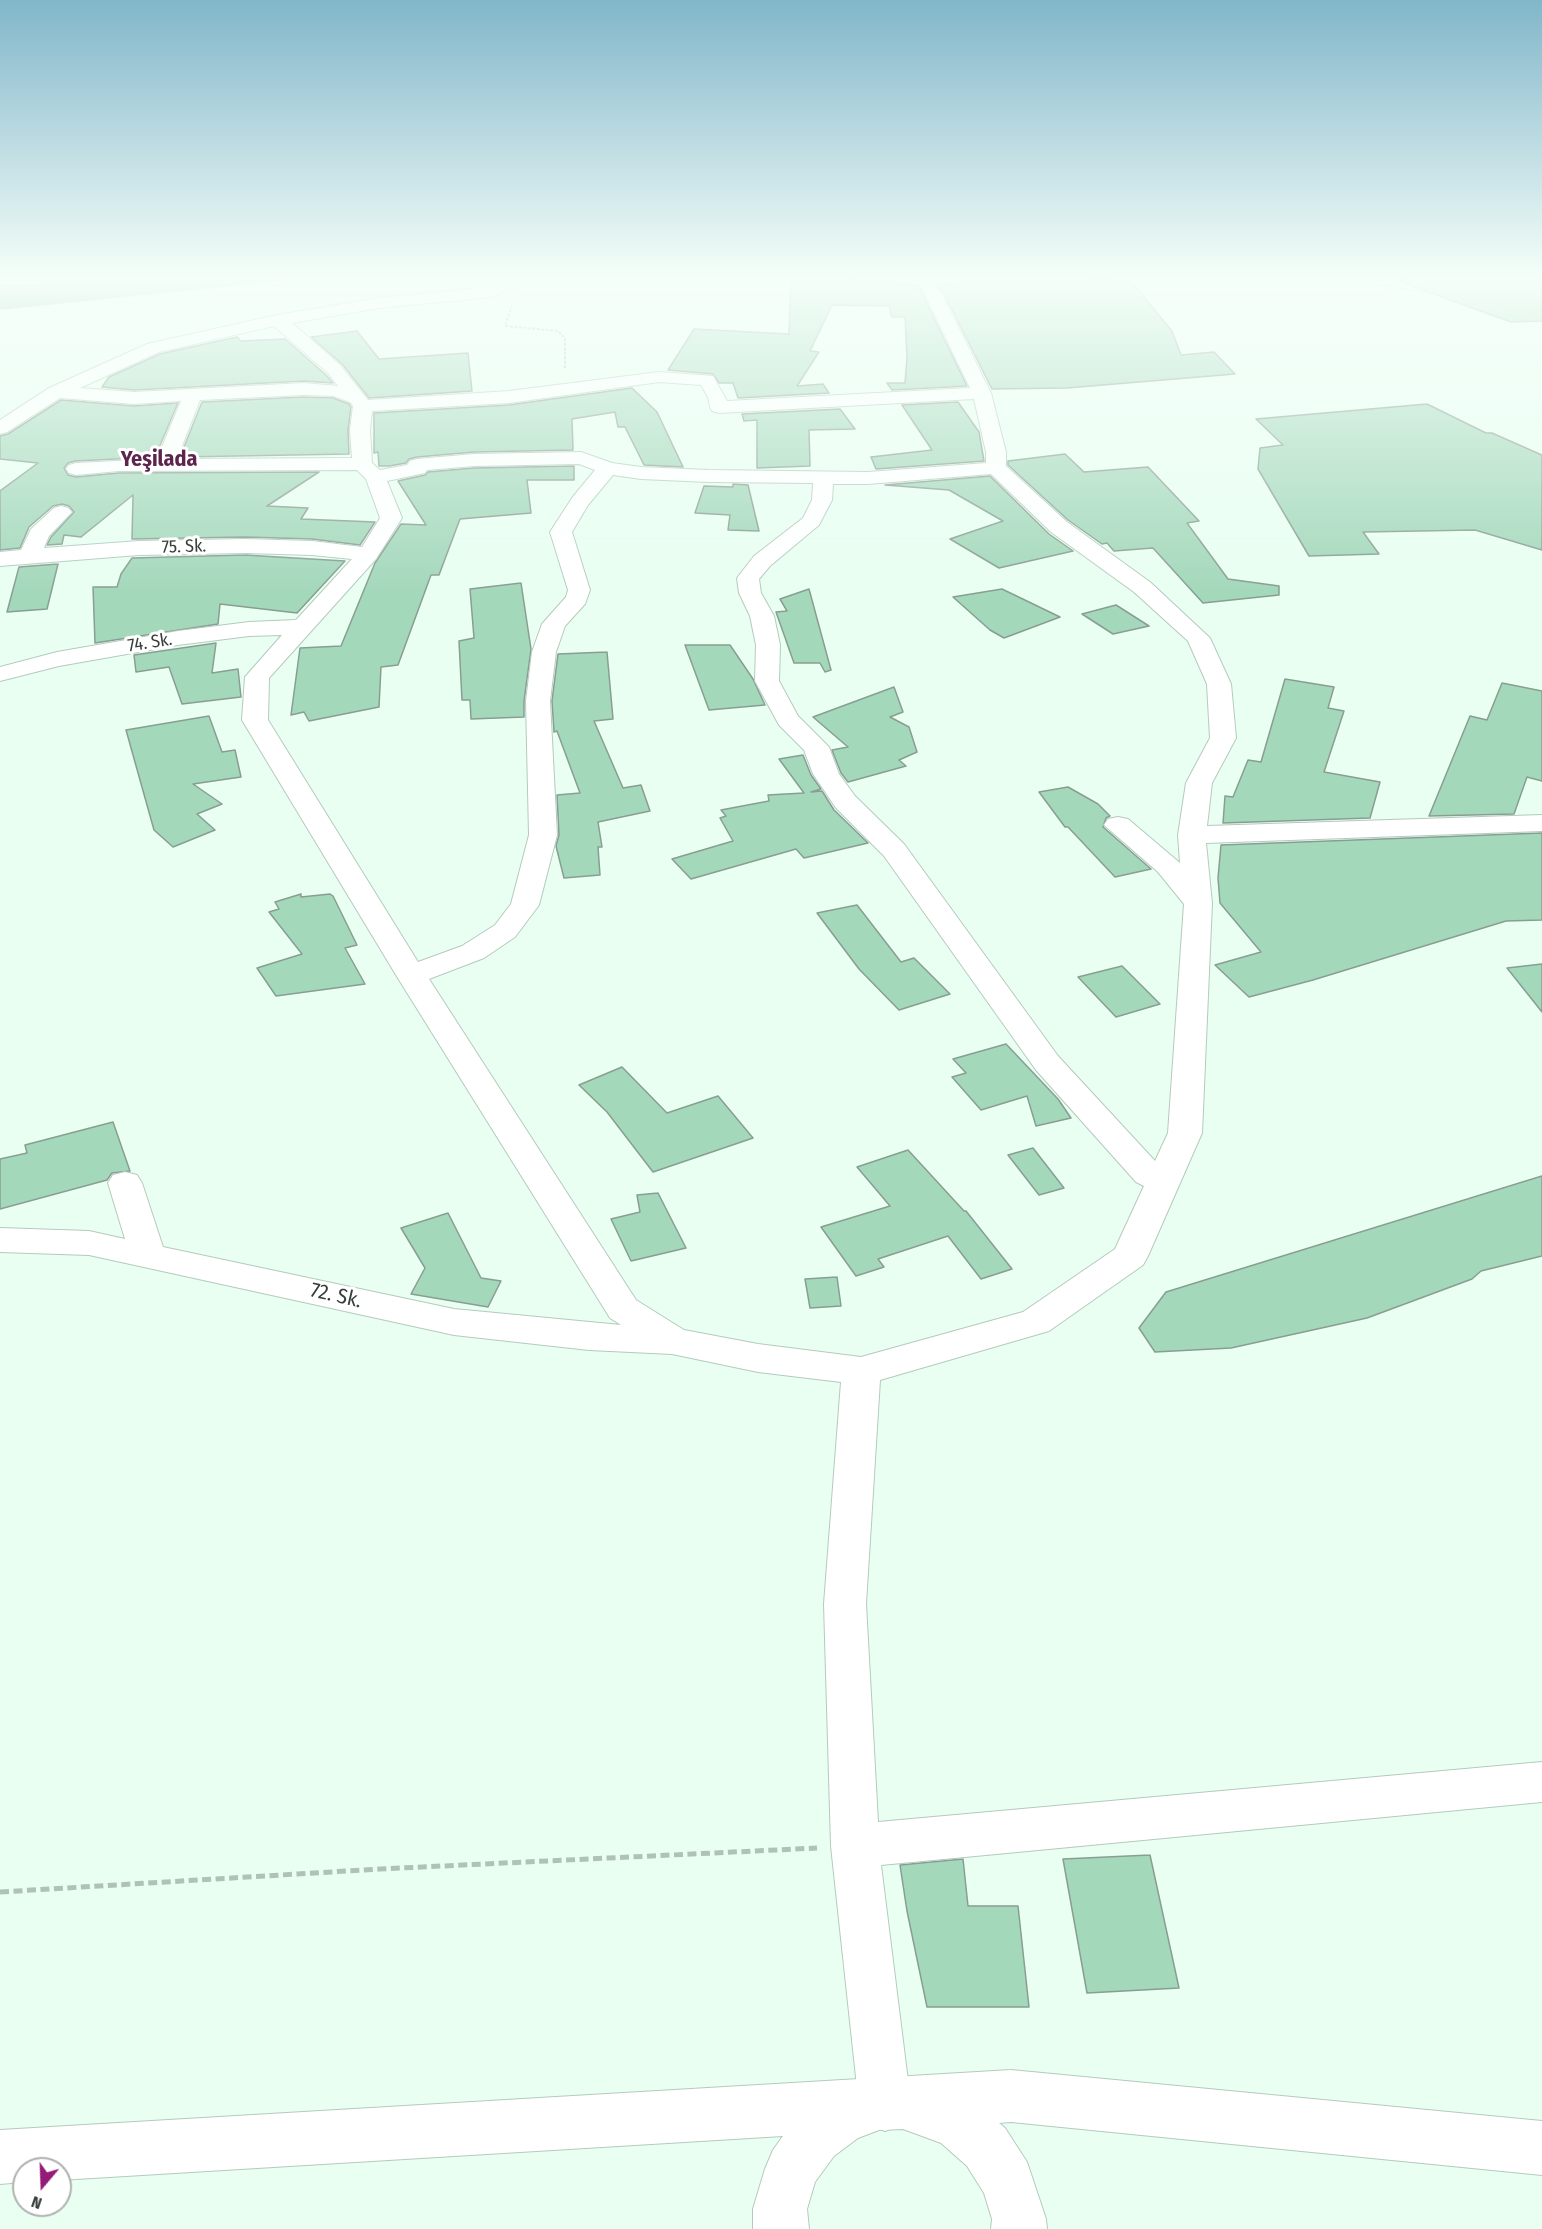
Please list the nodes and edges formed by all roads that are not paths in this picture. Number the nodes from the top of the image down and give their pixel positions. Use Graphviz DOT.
graph roads {
  1 [pos="76,383"];
  2 [pos="345,383"];
  3 [pos="615,383"];
  4 [pos="709,383"];
  5 [pos="977,383"];
  6 [pos="56,392"];
  7 [pos="982,393"];
  8 [pos="193,395"];
  9 [pos="359,402"];
  10 [pos="0,428"];
  11 [pos="165,465"];
  12 [pos="608,468"];
  13 [pos="996,468"];
  14 [pos="76,469"];
  15 [pos="369,470"];
  16 [pos="823,477"];
  17 [pos="61,512"];
  18 [pos="368,554"];
  19 [pos="30,555"];
  20 [pos="0,559"];
  21 [pos="303,627"];
  22 [pos="0,674"];
  23 [pos="1542,823"];
  24 [pos="1118,825"];
  25 [pos="1192,835"];
  26 [pos="1198,903"];
  27 [pos="411,975"];
  28 [pos="1163,1181"];
  29 [pos="125,1183"];
  30 [pos="0,1240"];
  31 [pos="147,1253"];
  32 [pos="674,1341"];
  33 [pos="861,1371"];
  34 [pos="1542,1782"];
  35 [pos="855,1846"];
  36 [pos="885,2105"];
  37 [pos="1542,2148"];
  38 [pos="0,2157"];
  39 [pos="781,2229"];
  40 [pos="1019,2229"];
  1 -- 6 [label="street"];
  2 -- 9 [label="street"];
  3 -- 9 [label="street"];
  4 -- 7 [label="street"];
  5 -- 7 [label="street"];
  6 -- 8 [label="street"];
  6 -- 10 [label="street"];
  7 -- 13 [label="street"];
  8 -- 9 [label="street"];
  8 -- 11 [label="street"];
  9 -- 15 [label="street"];
  11 -- 14 [label="street"];
  11 -- 15 [label="street"];
  12 -- 15 [label="street"];
  12 -- 16 [label="street"];
  12 -- 27 [label="street"];
  13 -- 16 [label="street"];
  13 -- 25 [label="street"];
  15 -- 18 [label="street"];
  16 -- 28 [label="street"];
  17 -- 19 [label="street"];
  18 -- 19 [label="street, 75. Sk."];
  18 -- 21 [label="street"];
  19 -- 20 [label="street, 75. Sk."];
  21 -- 22 [label="street, 74. Sk."];
  21 -- 27 [label="street"];
  23 -- 25 [label="street"];
  24 -- 26 [label="street"];
  25 -- 26 [label="street"];
  26 -- 28 [label="street"];
  27 -- 32 [label="street"];
  28 -- 33 [label="street"];
  29 -- 31 [label="street"];
  30 -- 31 [label="street, 72. Sk."];
  31 -- 32 [label="street, 72. Sk."];
  32 -- 33 [label="street"];
  33 -- 35 [label="street"];
  34 -- 35 [label="street"];
  35 -- 36 [label="street"];
  36 -- 37 [label="street"];
  36 -- 38 [label="street"];
  36 -- 39 [label="street"];
  36 -- 40 [label="street"];
}
